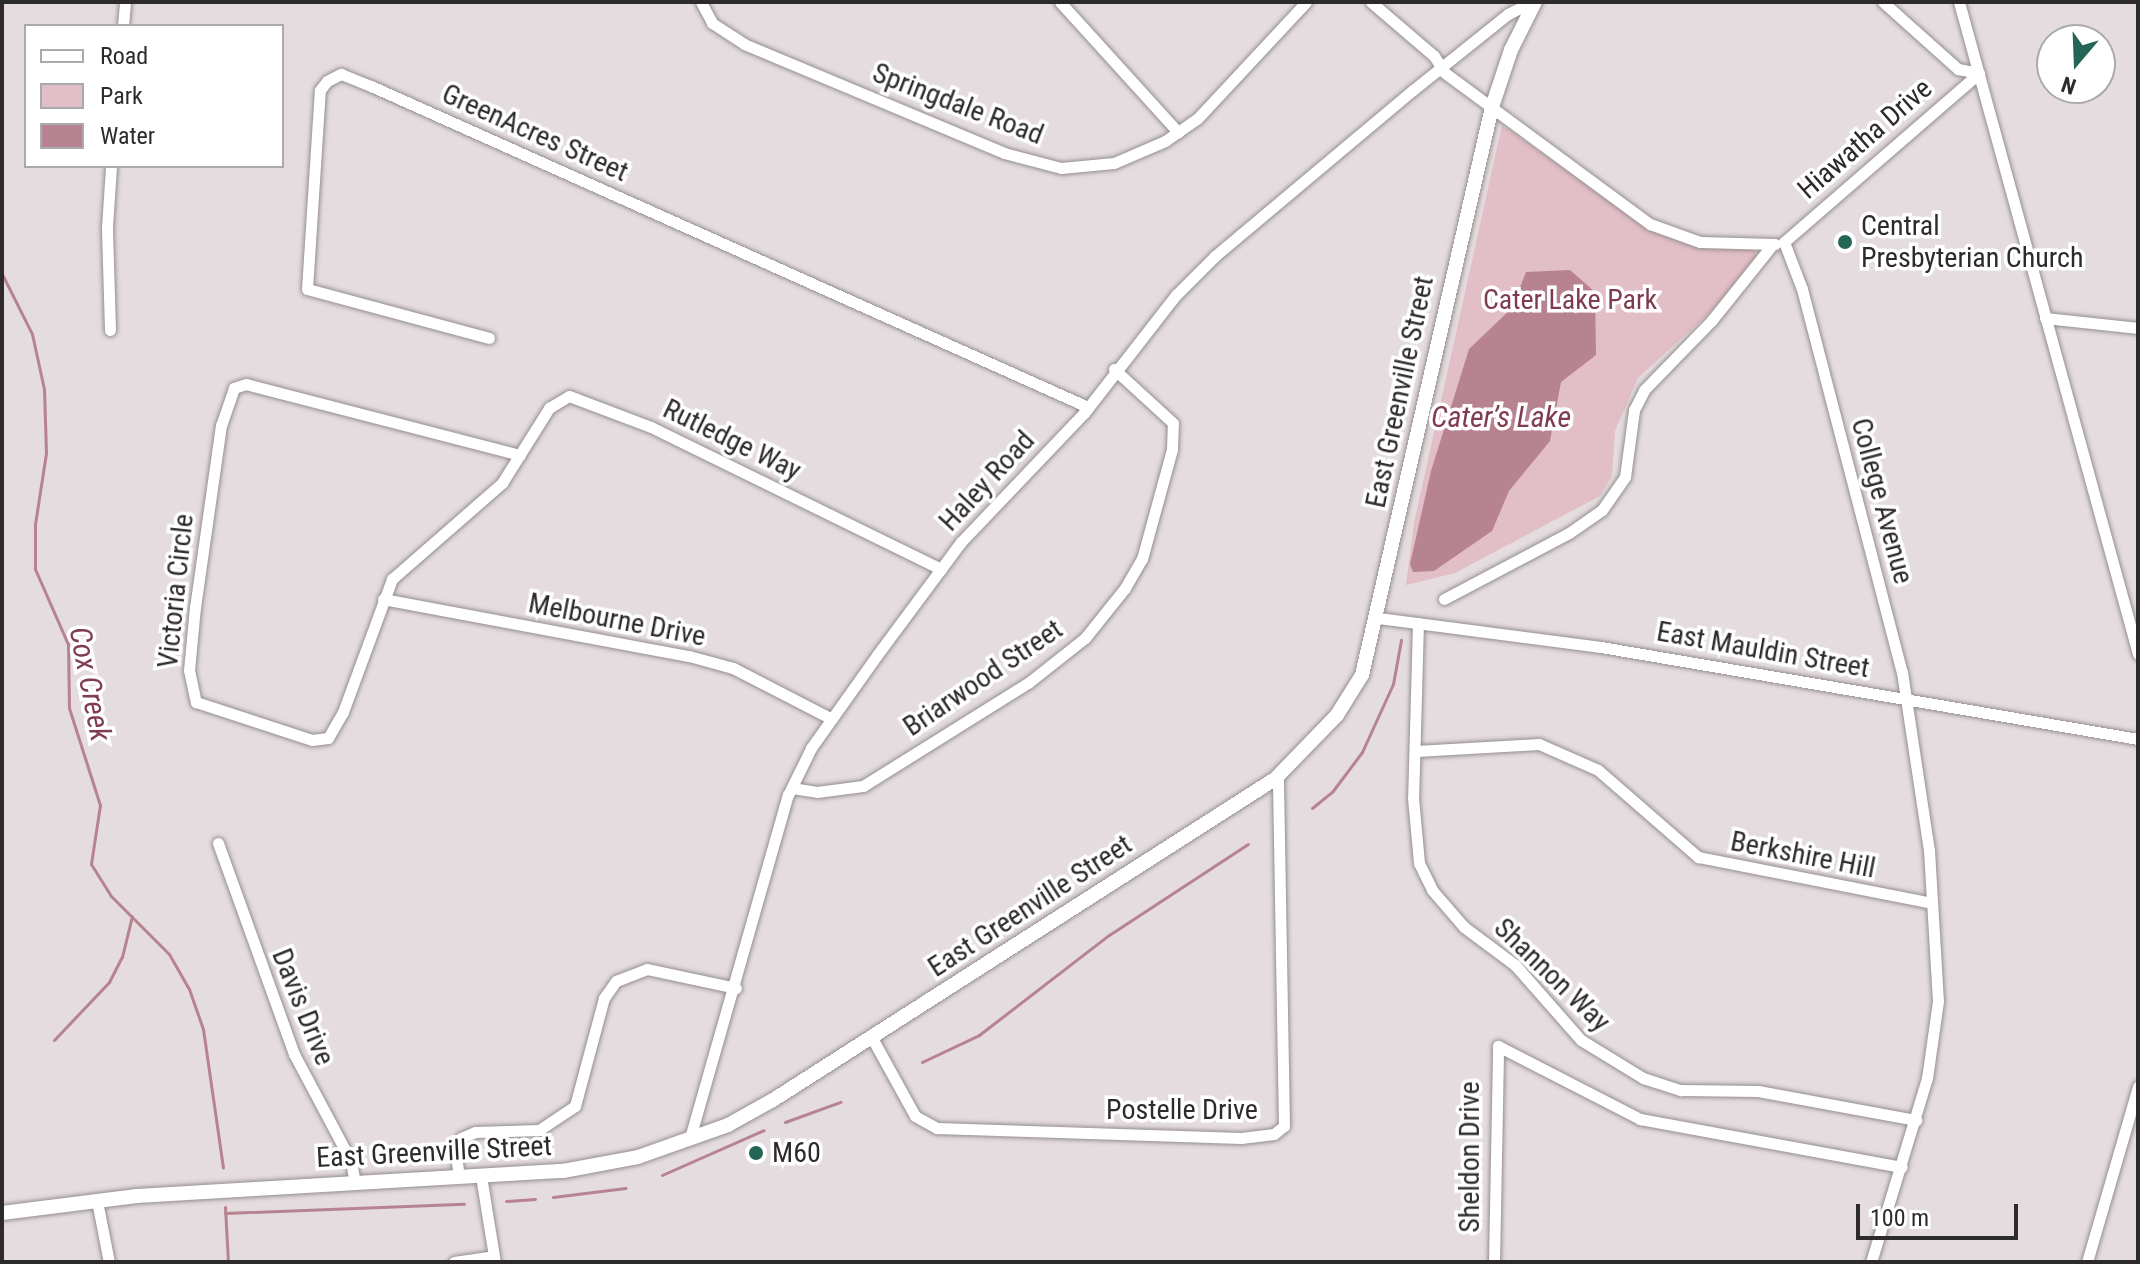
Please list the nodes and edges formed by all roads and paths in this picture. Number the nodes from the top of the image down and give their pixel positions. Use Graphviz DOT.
graph roads {
  1 [pos="125,2"];
  2 [pos="701,2"];
  3 [pos="1060,2"];
  4 [pos="1306,2"];
  5 [pos="1371,2"];
  6 [pos="1534,2"];
  7 [pos="1883,2"];
  8 [pos="1959,2"];
  9 [pos="123,24"];
  10 [pos="1442,68"];
  11 [pos="1979,73"];
  12 [pos="1492,107"];
  13 [pos="1178,132"];
  14 [pos="111,168"];
  15 [pos="1778,243"];
  16 [pos="2045,318"];
  17 [pos="2138,328"];
  18 [pos="110,330"];
  19 [pos="489,338"];
  20 [pos="1114,369"];
  21 [pos="1088,407"];
  22 [pos="520,455"];
  23 [pos="941,569"];
  24 [pos="383,599"];
  25 [pos="1444,599"];
  26 [pos="1378,618"];
  27 [pos="1418,623"];
  28 [pos="2138,654"];
  29 [pos="1906,698"];
  30 [pos="832,719"];
  31 [pos="2138,739"];
  32 [pos="1416,751"];
  33 [pos="1278,776"];
  34 [pos="792,788"];
  35 [pos="218,843"];
  36 [pos="1932,903"];
  37 [pos="736,988"];
  38 [pos="872,1038"];
  39 [pos="2138,1086"];
  40 [pos="1916,1120"];
  41 [pos="690,1138"];
  42 [pos="1902,1167"];
  43 [pos="481,1176"];
  44 [pos="459,1177"];
  45 [pos="355,1183"];
  46 [pos="97,1201"];
  47 [pos="2,1213"];
  48 [pos="495,1259"];
  49 [pos="1875,1261"];
  50 [pos="109,1262"];
  51 [pos="454,1262"];
  52 [pos="1494,1262"];
  53 [pos="2087,1262"];
  1 -- 9 [label="street"];
  2 -- 13 [label="street, Springdale Road"];
  3 -- 13 [label="street"];
  4 -- 13 [label="street, Springdale Road"];
  5 -- 10 [label="street"];
  6 -- 10 [label="street, Haley Road"];
  6 -- 12 [label="main road, East Greenville Street"];
  7 -- 11 [label="street"];
  8 -- 11 [label="street"];
  10 -- 12 [label="street"];
  10 -- 20 [label="street, Haley Road"];
  11 -- 15 [label="street, Hiawatha Drive"];
  11 -- 16 [label="street"];
  12 -- 15 [label="street"];
  12 -- 26 [label="main road, East Greenville Street"];
  14 -- 18 [label="street"];
  15 -- 25 [label="street, Hiawatha Drive"];
  15 -- 29 [label="street, College Avenue"];
  16 -- 17 [label="street"];
  16 -- 28 [label="street"];
  19 -- 21 [label="street, GreenAcres Street"];
  20 -- 21 [label="street, Haley Road"];
  20 -- 34 [label="street, Briarwood Street"];
  21 -- 23 [label="street, Haley Road"];
  22 -- 23 [label="street, Rutledge Way"];
  22 -- 24 [label="street, Victoria Circle"];
  22 -- 24 [label="street, Victoria Circle"];
  23 -- 30 [label="street, Haley Road"];
  24 -- 30 [label="street, Melbourne Drive"];
  26 -- 27 [label="street, East Mauldin Street"];
  26 -- 33 [label="main road, East Greenville Street"];
  27 -- 29 [label="street, East Mauldin Street"];
  27 -- 32 [label="street, Shannon Way"];
  29 -- 31 [label="street, East Mauldin Street"];
  29 -- 36 [label="street, College Avenue"];
  30 -- 34 [label="street, Haley Road"];
  32 -- 36 [label="street, Berkshire Hill"];
  32 -- 40 [label="street, Shannon Way"];
  33 -- 38 [label="main road, East Greenville Street"];
  33 -- 38 [label="street, Postelle Drive"];
  34 -- 37 [label="street, Haley Road"];
  35 -- 45 [label="street, Davis Drive"];
  36 -- 40 [label="street, College Avenue"];
  37 -- 41 [label="street, Haley Road"];
  37 -- 44 [label="street"];
  38 -- 41 [label="main road, East Greenville Street"];
  39 -- 53 [label="street"];
  40 -- 42 [label="street, College Avenue"];
  41 -- 43 [label="main road, East Greenville Street"];
  42 -- 49 [label="street, College Avenue"];
  42 -- 52 [label="street, Sheldon Drive"];
  43 -- 44 [label="main road, East Greenville Street"];
  43 -- 48 [label="street"];
  44 -- 45 [label="main road, East Greenville Street"];
  45 -- 46 [label="main road, East Greenville Street"];
  46 -- 47 [label="main road, East Greenville Street"];
  46 -- 50 [label="street"];
  48 -- 51 [label="street"];
}
